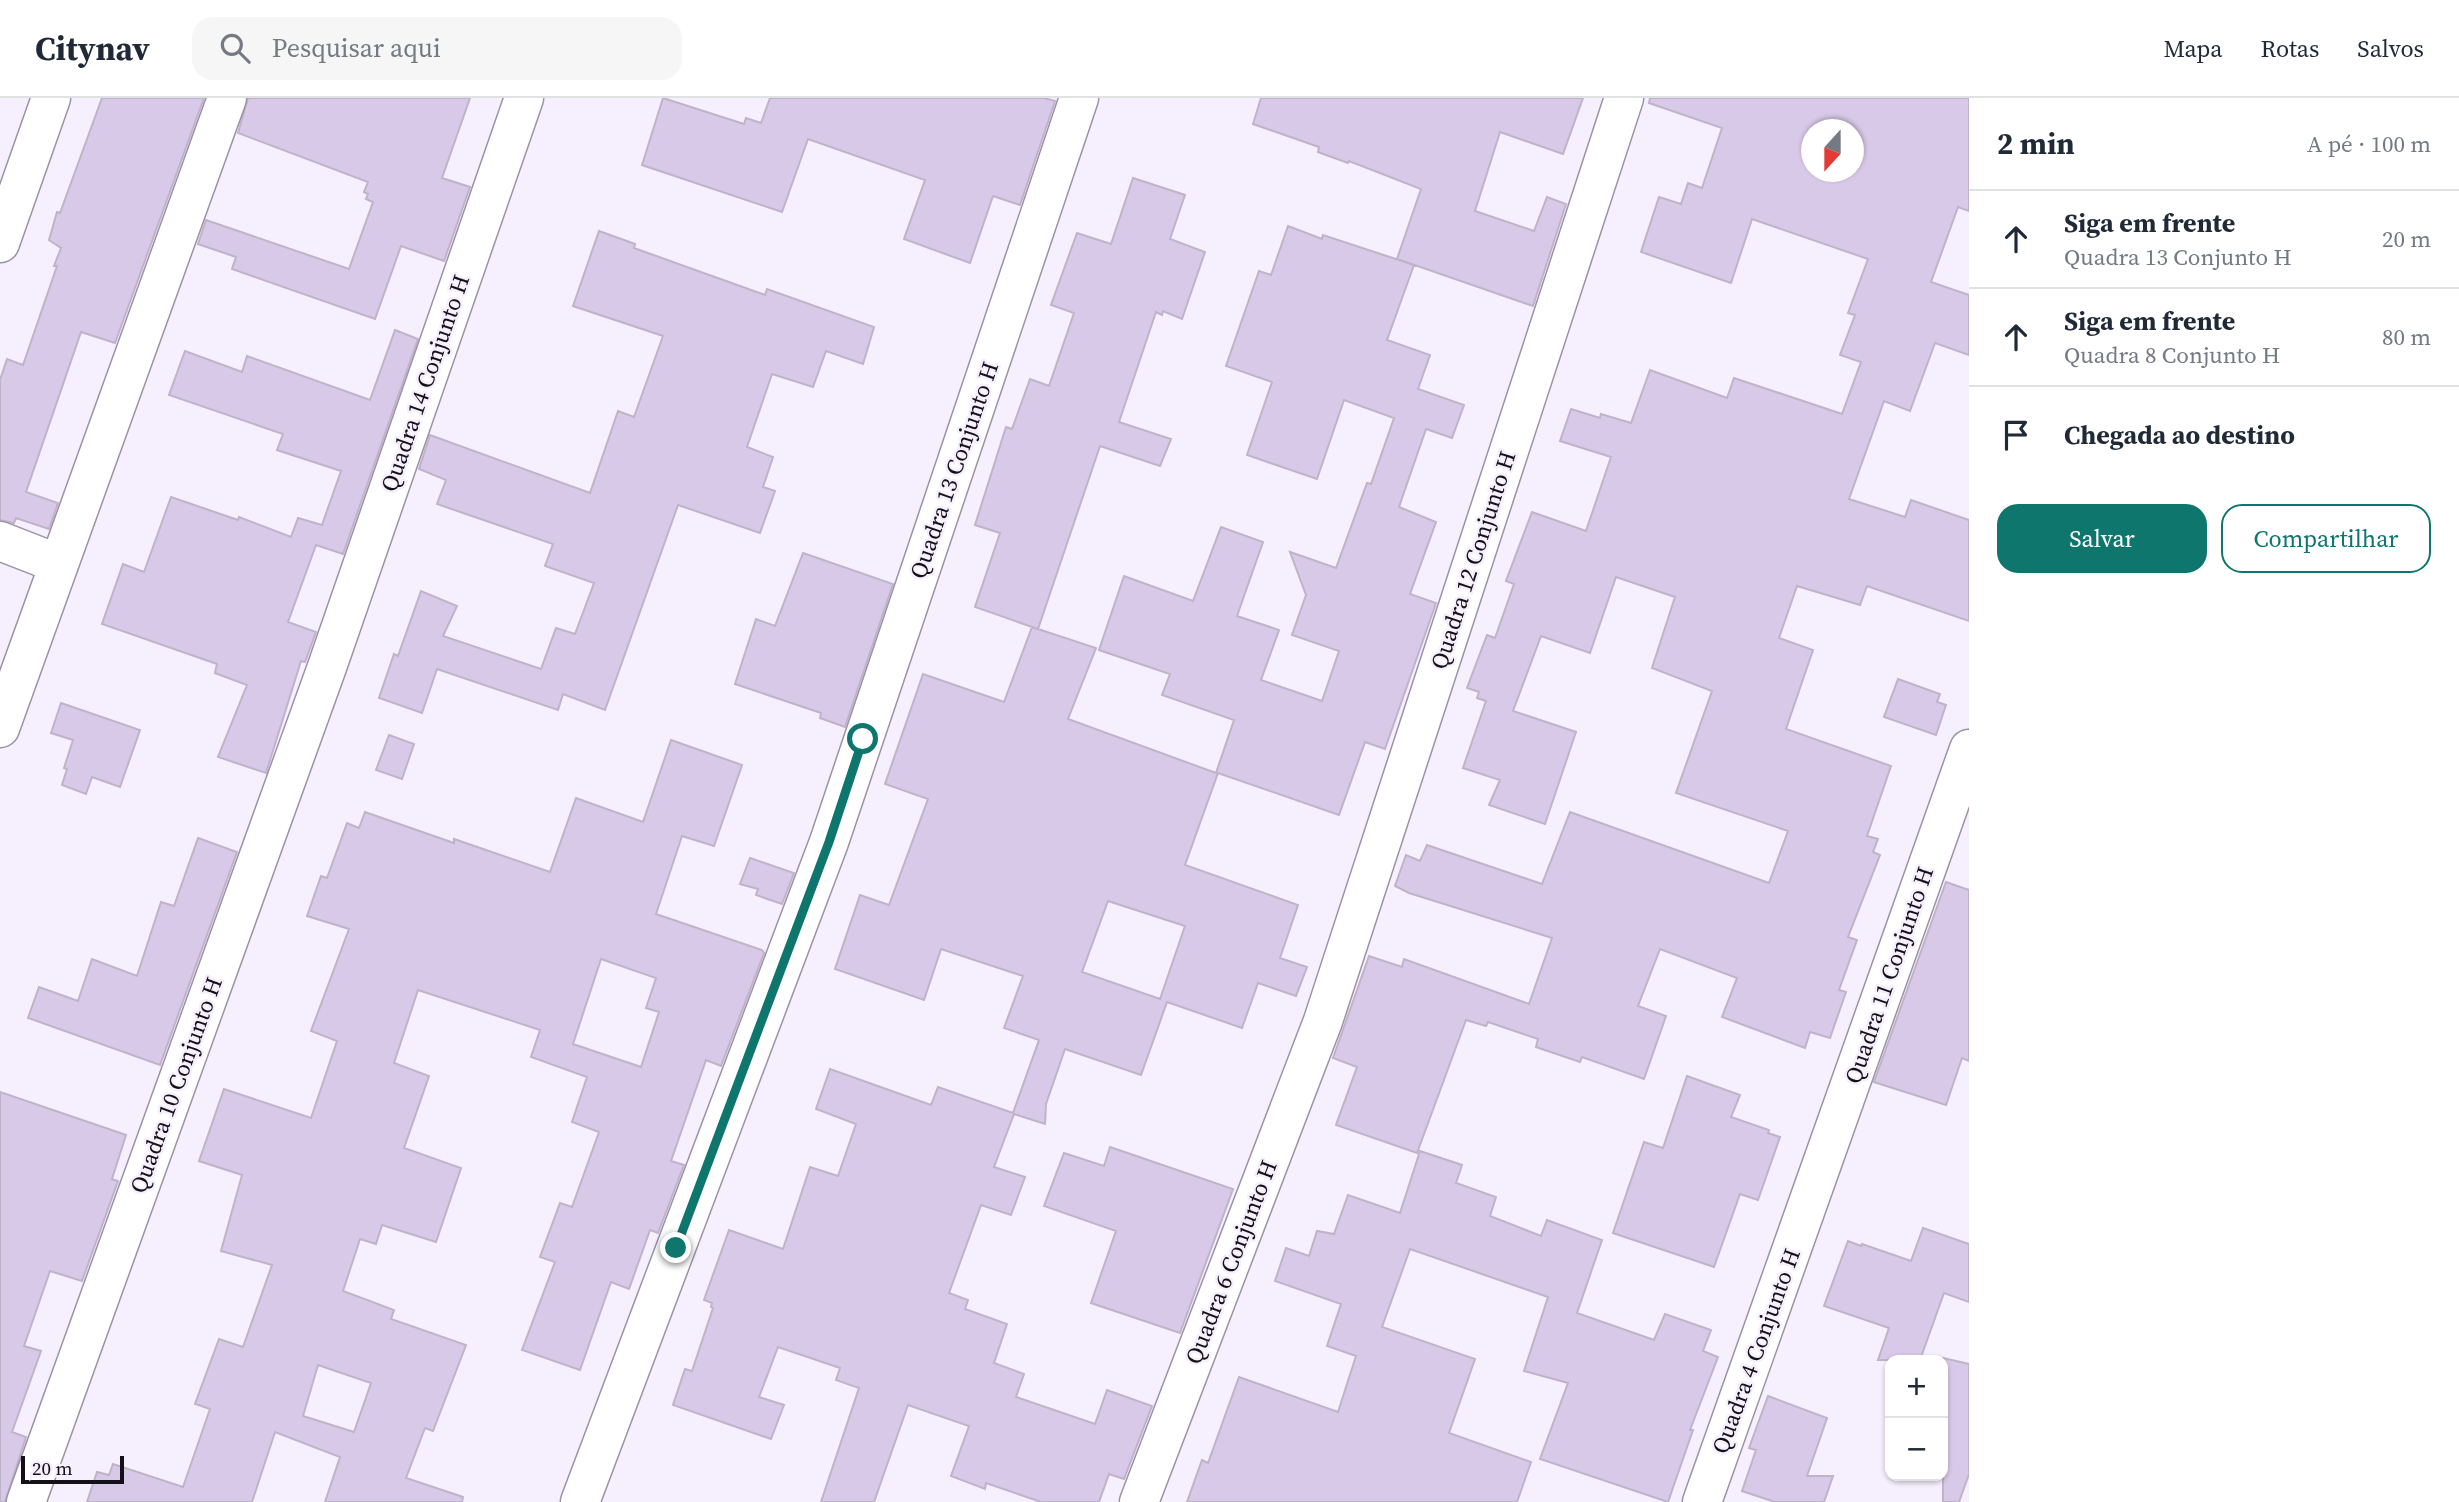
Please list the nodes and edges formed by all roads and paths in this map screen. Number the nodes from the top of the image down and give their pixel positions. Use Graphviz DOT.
graph roads {
  1 [pos="51,98"];
  2 [pos="227,98"];
  3 [pos="524,98"];
  4 [pos="1079,98"];
  5 [pos="1624,98"];
  6 [pos="0,243"];
  7 [pos="0,541"];
  8 [pos="59,564"];
  9 [pos="327,667"];
  10 [pos="0,728"];
  11 [pos="1969,749"];
  12 [pos="1323,1021"];
  13 [pos="1810,1201"];
  14 [pos="26,1502"];
  15 [pos="580,1502"];
  16 [pos="1139,1502"];
  17 [pos="1702,1502"];
  1 -- 6 [label="street"];
  2 -- 8 [label="street"];
  3 -- 9 [label="street, Quadra 14 Conjunto H"];
  4 -- 15 [label="street, Quadra 13 Conjunto H"];
  5 -- 12 [label="street, Quadra 12 Conjunto H"];
  7 -- 8 [label="street"];
  8 -- 10 [label="street"];
  9 -- 14 [label="street, Quadra 10 Conjunto H"];
  11 -- 13 [label="street, Quadra 11 Conjunto H"];
  12 -- 16 [label="street, Quadra 6 Conjunto H"];
  13 -- 17 [label="street, Quadra 4 Conjunto H"];
}
